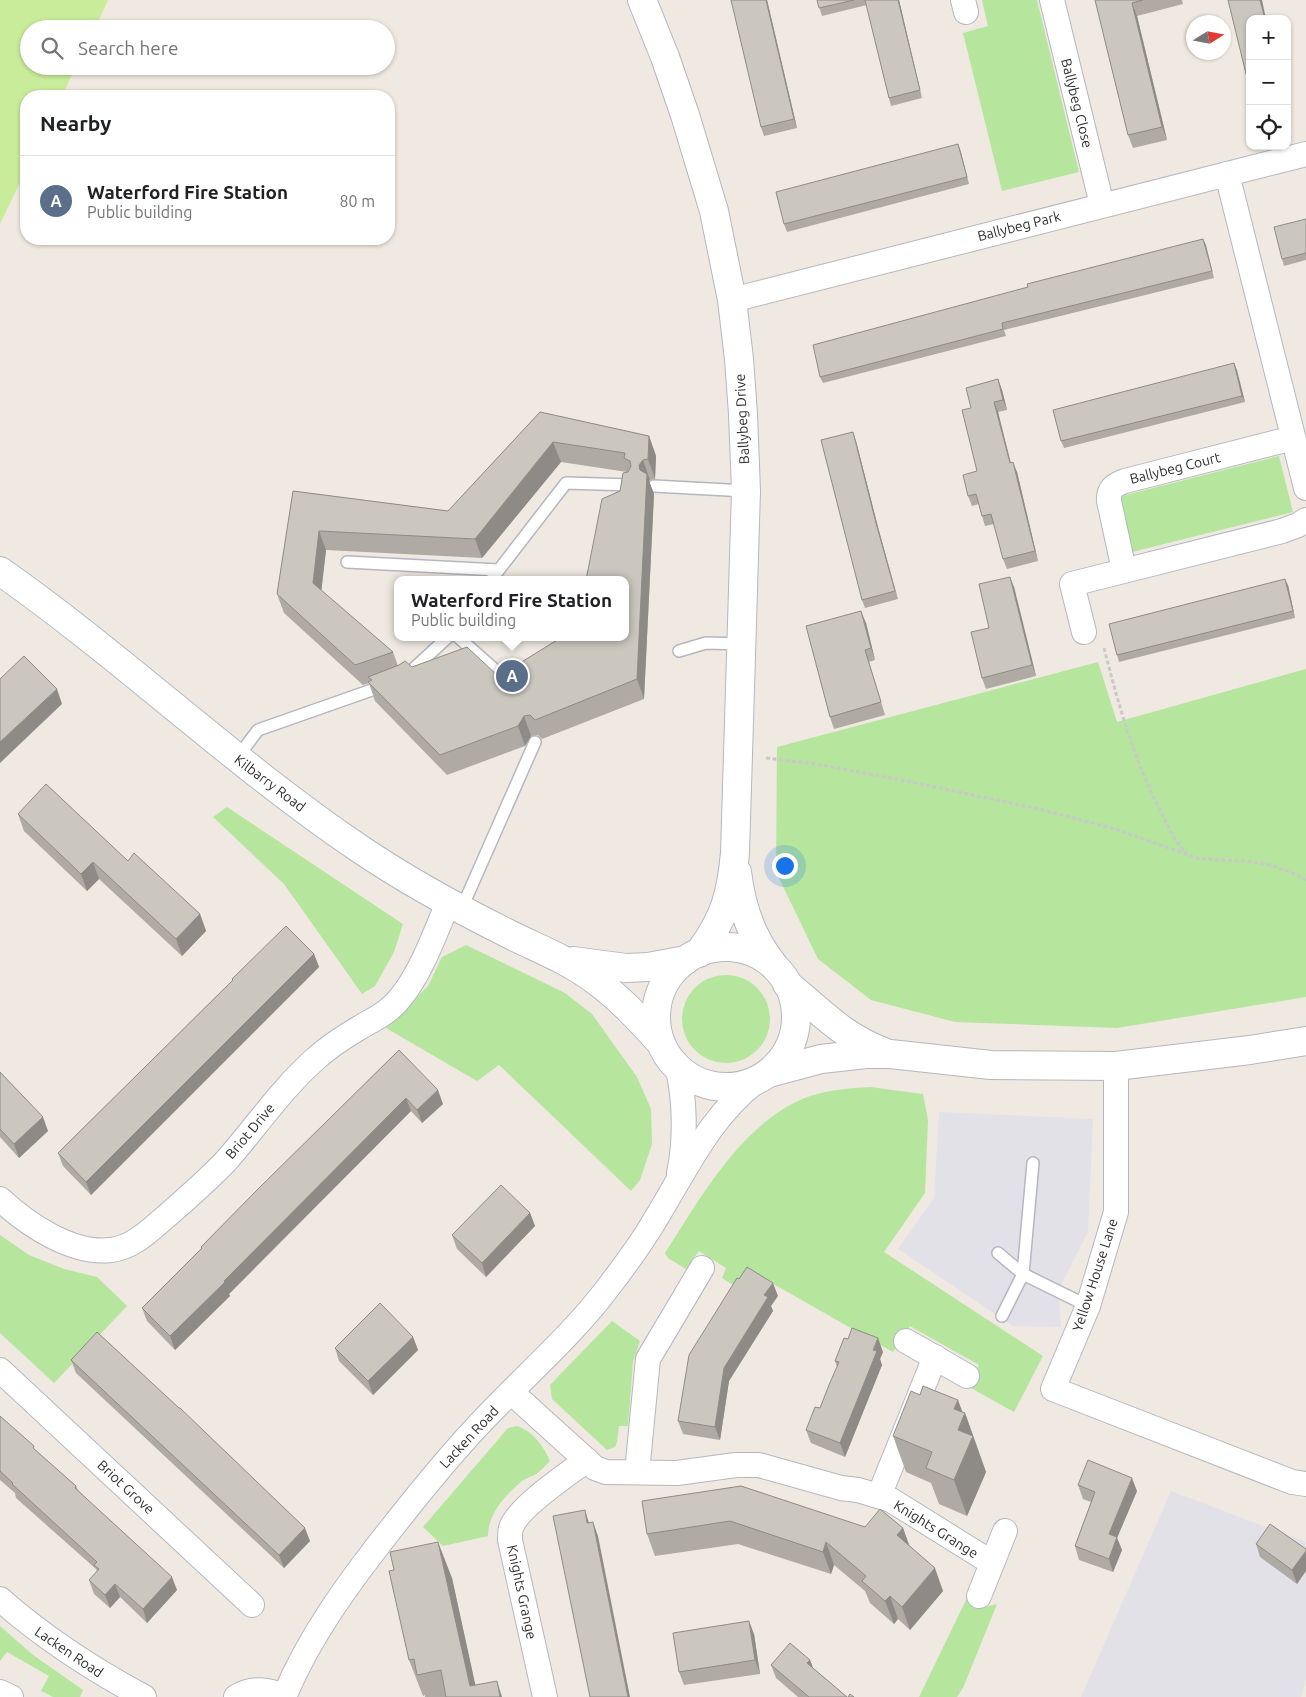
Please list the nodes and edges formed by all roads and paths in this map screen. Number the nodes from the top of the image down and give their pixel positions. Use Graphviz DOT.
graph roads {
  1 [pos="642,0"];
  2 [pos="1052,0"];
  3 [pos="1306,154"];
  4 [pos="1227,174"];
  5 [pos="1102,205"];
  6 [pos="732,300"];
  7 [pos="1294,438"];
  8 [pos="631,485"];
  9 [pos="654,486"];
  10 [pos="1306,488"];
  11 [pos="746,491"];
  12 [pos="1306,520"];
  13 [pos="347,562"];
  14 [pos="1124,570"];
  15 [pos="0,571"];
  16 [pos="494,575"];
  17 [pos="1084,632"];
  18 [pos="443,641"];
  19 [pos="462,641"];
  20 [pos="742,644"];
  21 [pos="679,650"];
  22 [pos="516,689"];
  23 [pos="535,742"];
  24 [pos="738,755"];
  25 [pos="237,758"];
  26 [pos="735,853"];
  27 [pos="1189,855"];
  28 [pos="1306,880"];
  29 [pos="455,906"];
  30 [pos="692,956"];
  31 [pos="564,960"];
  32 [pos="780,975"];
  33 [pos="1306,1040"];
  34 [pos="660,1042"];
  35 [pos="890,1054"];
  36 [pos="1116,1066"];
  37 [pos="678,1070"];
  38 [pos="763,1076"];
  39 [pos="1032,1164"];
  40 [pos="673,1191"];
  41 [pos="0,1200"];
  42 [pos="998,1253"];
  43 [pos="702,1268"];
  44 [pos="1022,1274"];
  45 [pos="1088,1306"];
  46 [pos="1002,1316"];
  47 [pos="906,1341"];
  48 [pos="935,1357"];
  49 [pos="0,1370"];
  50 [pos="967,1376"];
  51 [pos="511,1392"];
  52 [pos="587,1460"];
  53 [pos="637,1472"];
  54 [pos="1306,1484"];
  55 [pos="880,1496"];
  56 [pos="1005,1531"];
  57 [pos="992,1563"];
  58 [pos="979,1596"];
  59 [pos="0,1599"];
  60 [pos="252,1605"];
  61 [pos="0,1692"];
  62 [pos="11,1697"];
  63 [pos="144,1697"];
  64 [pos="236,1697"];
  65 [pos="284,1697"];
  66 [pos="545,1697"];
  1 -- 6 [label="street, Ballybeg Drive"];
  2 -- 5 [label="street, Ballybeg Close"];
  3 -- 4 [label="street, Ballybeg Park"];
  4 -- 5 [label="street, Ballybeg Park"];
  4 -- 7 [label="street"];
  5 -- 6 [label="street, Ballybeg Park"];
  6 -- 11 [label="street, Ballybeg Drive"];
  7 -- 10 [label="street"];
  7 -- 14 [label="street, Ballybeg Court"];
  8 -- 16 [label="lane"];
  9 -- 11 [label="lane"];
  11 -- 20 [label="street, Ballybeg Drive"];
  12 -- 14 [label="street"];
  13 -- 16 [label="lane"];
  14 -- 17 [label="street"];
  15 -- 25 [label="street, Kilbarry Road"];
  17 -- 27 [label="path"];
  18 -- 25 [label="lane"];
  19 -- 22 [label="lane"];
  20 -- 21 [label="lane"];
  20 -- 24 [label="street, Ballybeg Drive"];
  23 -- 29 [label="lane"];
  24 -- 26 [label="street, Ballybeg Drive"];
  24 -- 27 [label="path"];
  25 -- 29 [label="street, Kilbarry Road"];
  26 -- 30 [label="street"];
  26 -- 32 [label="street"];
  27 -- 28 [label="path"];
  29 -- 31 [label="street, Kilbarry Road"];
  29 -- 41 [label="street, Briot Drive"];
  30 -- 31 [label="street, Kilbarry Road"];
  30 -- 32 [label="street"];
  30 -- 34 [label="street"];
  31 -- 34 [label="street, Kilbarry Road"];
  32 -- 35 [label="street"];
  32 -- 38 [label="street"];
  33 -- 36 [label="street"];
  34 -- 37 [label="street"];
  35 -- 36 [label="street"];
  35 -- 38 [label="street"];
  36 -- 45 [label="street, Yellow House Lane"];
  37 -- 38 [label="street"];
  37 -- 40 [label="street, Lacken Road"];
  38 -- 40 [label="street, Lacken Road"];
  39 -- 44 [label="lane"];
  40 -- 51 [label="street, Lacken Road"];
  42 -- 44 [label="lane"];
  43 -- 53 [label="street"];
  44 -- 45 [label="lane"];
  44 -- 46 [label="lane"];
  45 -- 54 [label="street, Yellow House Lane"];
  47 -- 48 [label="street"];
  48 -- 50 [label="street"];
  48 -- 55 [label="street, Knights Grange"];
  49 -- 60 [label="street, Briot Grove"];
  51 -- 52 [label="street, Knights Grange"];
  51 -- 65 [label="street, Lacken Road"];
  52 -- 53 [label="street, Knights Grange"];
  52 -- 66 [label="street, Knights Grange"];
  53 -- 55 [label="street, Knights Grange"];
  55 -- 57 [label="street, Knights Grange"];
  56 -- 57 [label="street, Knights Grange"];
  57 -- 58 [label="street, Knights Grange"];
  59 -- 63 [label="street, Lacken Road"];
  61 -- 62 [label="street"];
  64 -- 65 [label="street, Lacken Road"];
}
